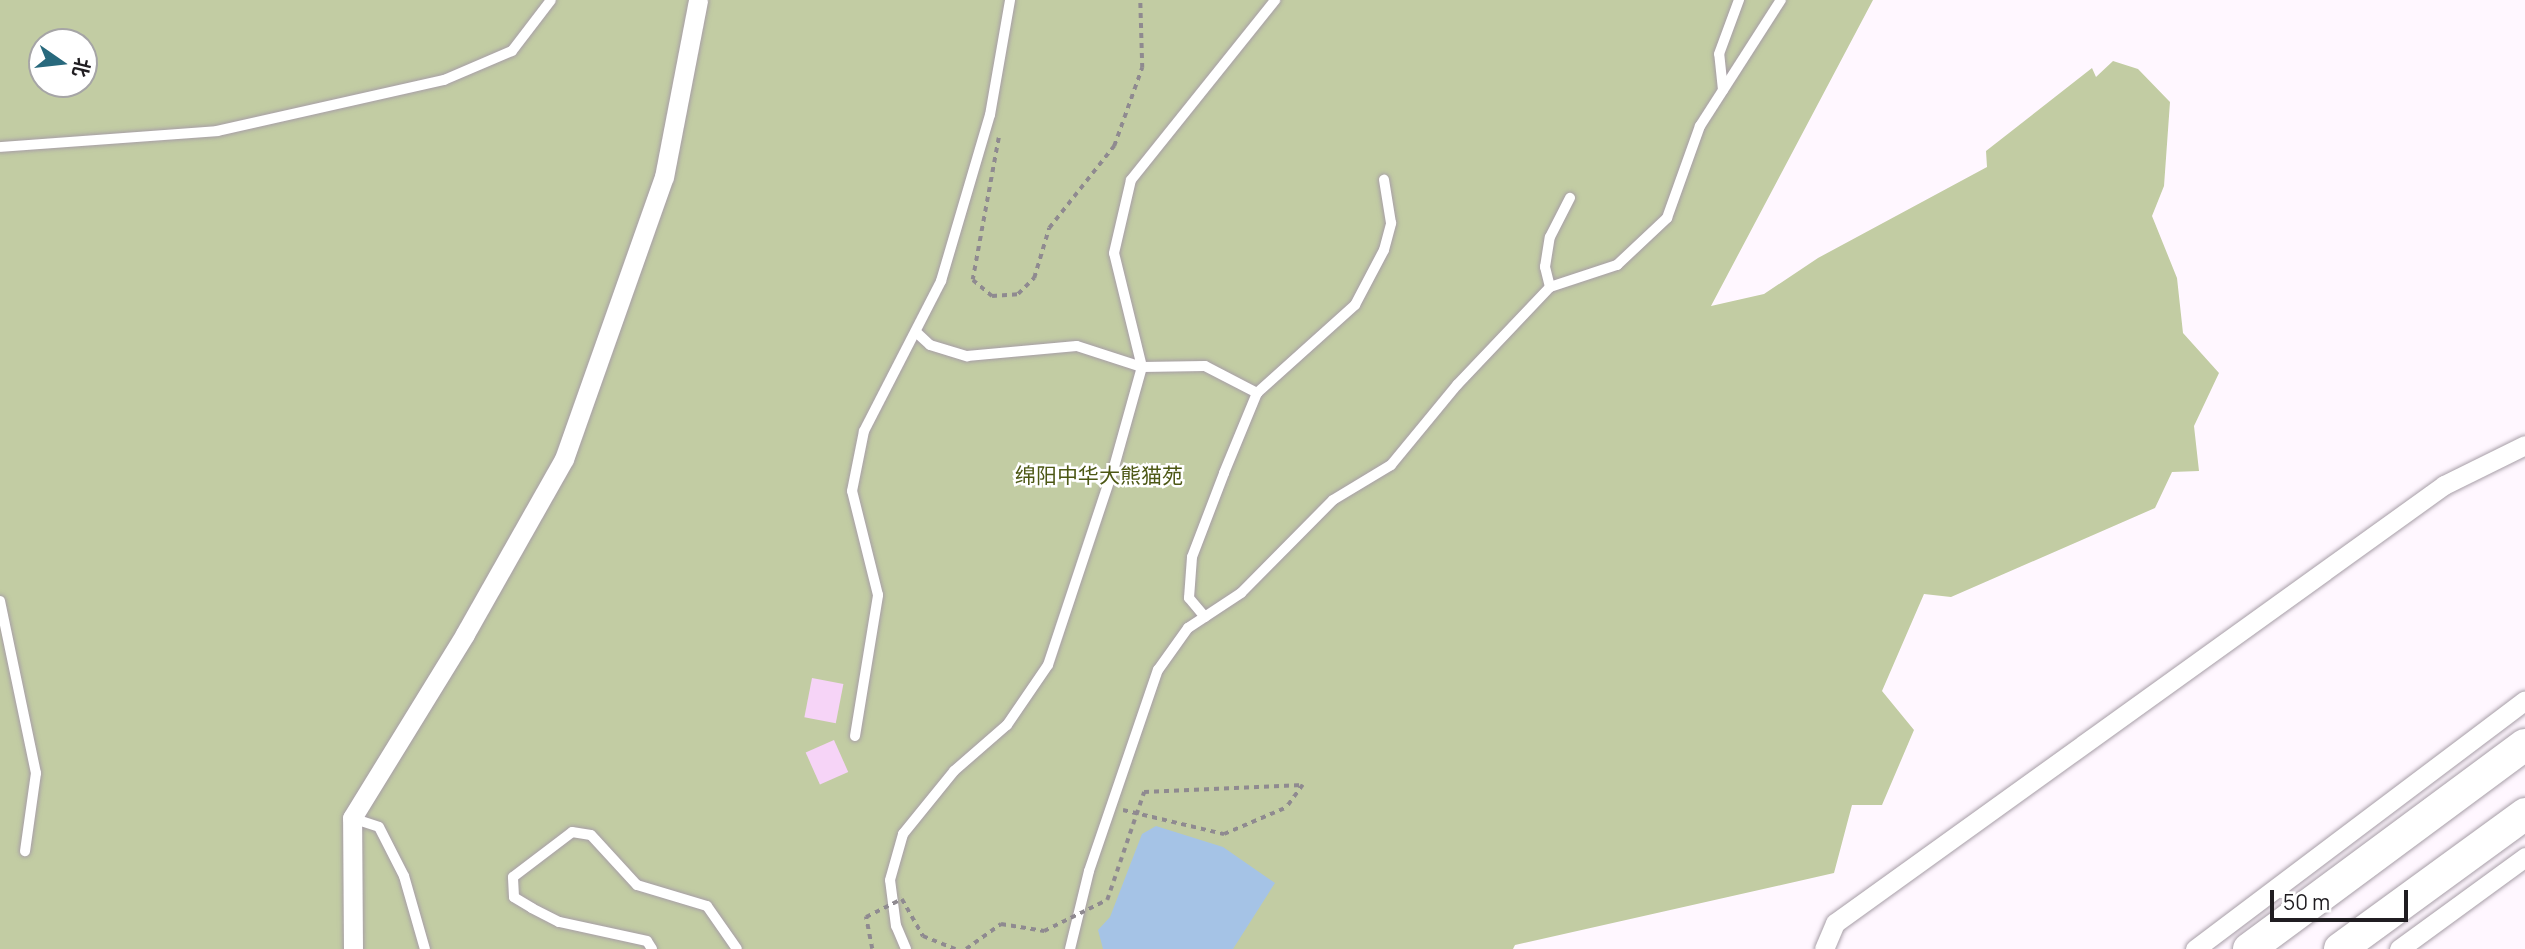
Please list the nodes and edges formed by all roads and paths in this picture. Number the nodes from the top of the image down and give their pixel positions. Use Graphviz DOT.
graph roads {
  1 [pos="551,0"];
  2 [pos="698,0"];
  3 [pos="1010,0"];
  4 [pos="1140,0"];
  5 [pos="1275,0"];
  6 [pos="1739,0"];
  7 [pos="1781,0"];
  8 [pos="1723,90"];
  9 [pos="990,115"];
  10 [pos="0,147"];
  11 [pos="1384,180"];
  12 [pos="1570,198"];
  13 [pos="1550,287"];
  14 [pos="916,332"];
  15 [pos="1142,367"];
  16 [pos="1257,393"];
  17 [pos="2525,445"];
  18 [pos="0,601"];
  19 [pos="1205,617"];
  20 [pos="2525,700"];
  21 [pos="855,736"];
  22 [pos="2525,745"];
  23 [pos="1111,808"];
  24 [pos="2525,814"];
  25 [pos="352,818"];
  26 [pos="25,851"];
  27 [pos="2525,857"];
  28 [pos="353,949"];
  29 [pos="425,949"];
  30 [pos="652,949"];
  31 [pos="737,949"];
  32 [pos="872,949"];
  33 [pos="906,949"];
  34 [pos="956,949"];
  35 [pos="966,949"];
  36 [pos="1070,949"];
  37 [pos="1824,949"];
  38 [pos="2195,949"];
  39 [pos="2249,949"];
  40 [pos="2340,949"];
  41 [pos="2399,949"];
  1 -- 10 [label="lane"];
  2 -- 25 [label="street"];
  3 -- 9 [label="lane"];
  4 -- 9 [label="path"];
  5 -- 15 [label="lane"];
  6 -- 8 [label="lane"];
  7 -- 8 [label="lane"];
  8 -- 13 [label="lane"];
  9 -- 14 [label="lane"];
  11 -- 16 [label="lane"];
  12 -- 13 [label="lane"];
  13 -- 19 [label="lane"];
  14 -- 15 [label="lane"];
  14 -- 21 [label="lane"];
  15 -- 16 [label="lane"];
  15 -- 33 [label="lane"];
  16 -- 19 [label="lane"];
  17 -- 37 [label="street"];
  18 -- 26 [label="lane"];
  19 -- 23 [label="lane"];
  20 -- 38 [label="street"];
  22 -- 39 [label="main road"];
  23 -- 35 [label="path, bridge"];
  23 -- 36 [label="lane"];
  24 -- 40 [label="main road"];
  25 -- 28 [label="street"];
  25 -- 29 [label="lane"];
  27 -- 41 [label="street"];
  30 -- 31 [label="lane"];
  32 -- 34 [label="path, bridge"];
}
